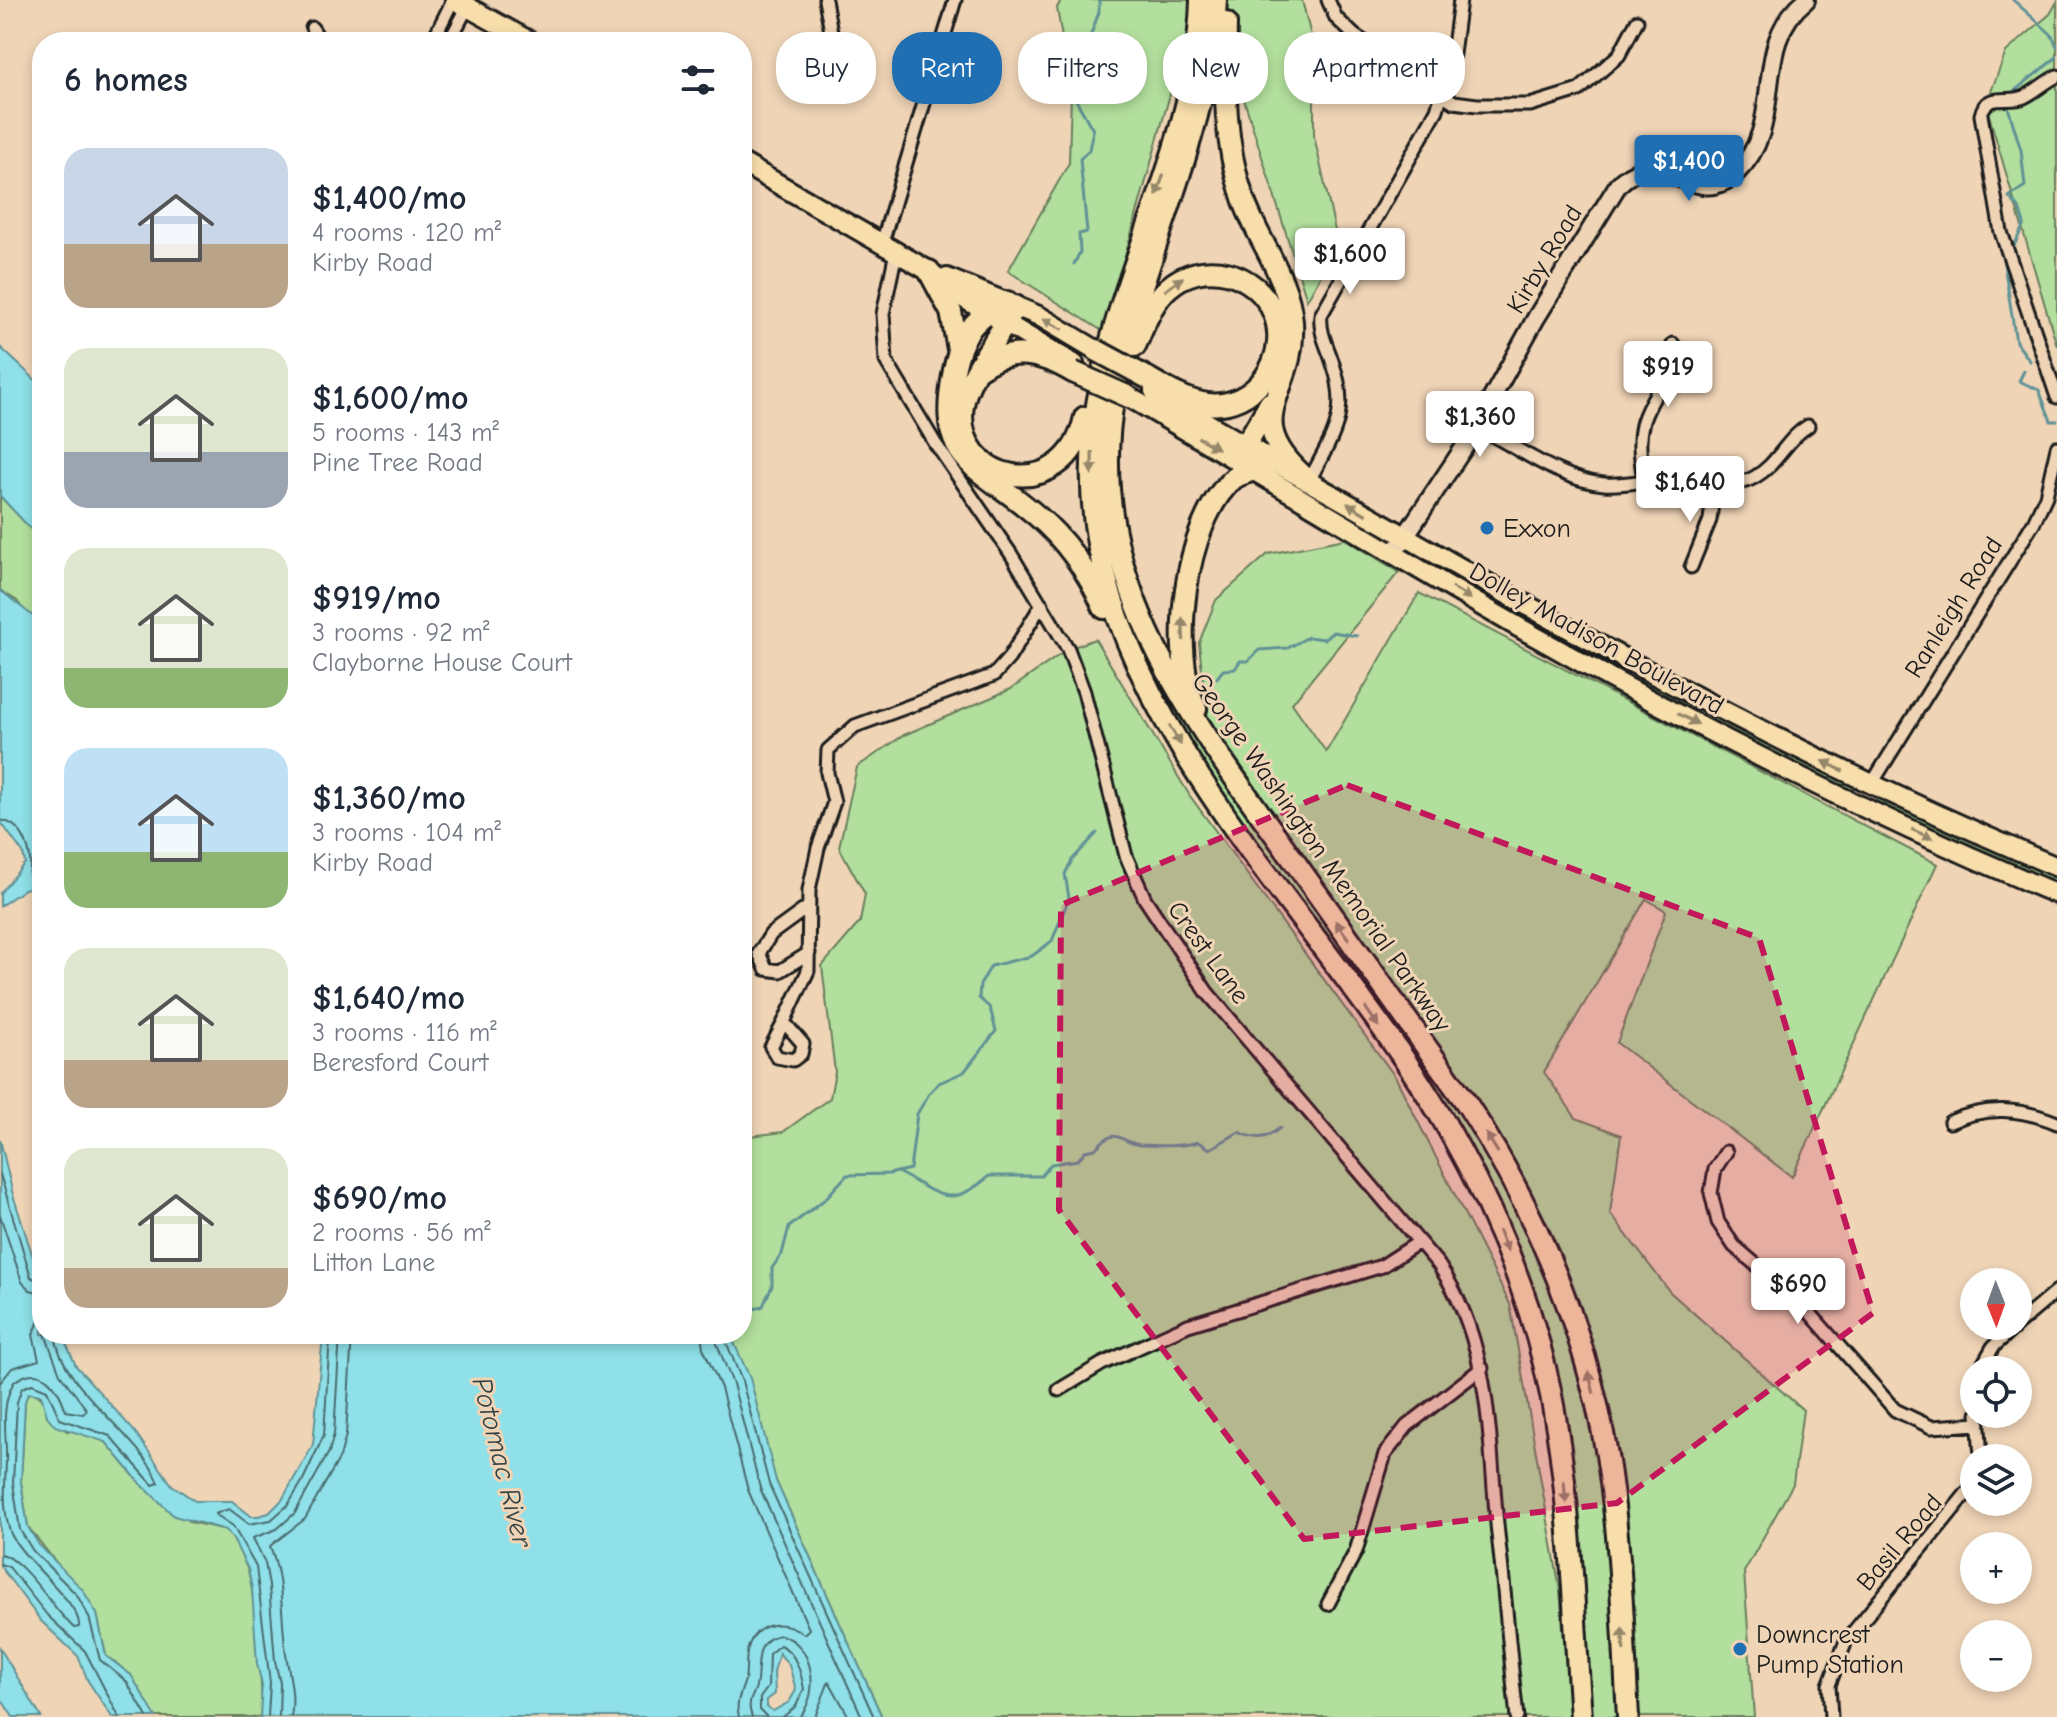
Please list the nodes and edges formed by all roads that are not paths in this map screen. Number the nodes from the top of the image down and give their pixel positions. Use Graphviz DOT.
graph roads {
  1 [pos="825,0"];
  2 [pos="955,0"];
  3 [pos="1201,0"];
  4 [pos="1216,0"];
  5 [pos="1227,0"];
  6 [pos="1328,0"];
  7 [pos="1460,0"];
  8 [pos="1806,0"];
  9 [pos="461,2"];
  10 [pos="1637,21"];
  11 [pos="312,28"];
  12 [pos="315,32"];
  13 [pos="439,32"];
  14 [pos="452,32"];
  15 [pos="514,32"];
  16 [pos="831,32"];
  17 [pos="1351,32"];
  18 [pos="1456,32"];
  19 [pos="2057,76"];
  20 [pos="1465,103"];
  21 [pos="1438,104"];
  22 [pos="752,169"];
  23 [pos="889,248"];
  24 [pos="929,271"];
  25 [pos="1010,310"];
  26 [pos="987,311"];
  27 [pos="1115,317"];
  28 [pos="1673,344"];
  29 [pos="1088,345"];
  30 [pos="958,349"];
  31 [pos="1074,368"];
  32 [pos="979,369"];
  33 [pos="1280,386"];
  34 [pos="1135,393"];
  35 [pos="2057,397"];
  36 [pos="1808,426"];
  37 [pos="1476,427"];
  38 [pos="2057,447"];
  39 [pos="1245,458"];
  40 [pos="1644,479"];
  41 [pos="1714,486"];
  42 [pos="1305,489"];
  43 [pos="1405,537"];
  44 [pos="1394,553"];
  45 [pos="1691,567"];
  46 [pos="1042,604"];
  47 [pos="1632,665"];
  48 [pos="1138,666"];
  49 [pos="1622,684"];
  50 [pos="1219,756"];
  51 [pos="1871,785"];
  52 [pos="1861,806"];
  53 [pos="2057,867"];
  54 [pos="2057,894"];
  55 [pos="808,907"];
  56 [pos="809,953"];
  57 [pos="784,1022"];
  58 [pos="1950,1122"];
  59 [pos="2057,1123"];
  60 [pos="1726,1152"];
  61 [pos="1419,1242"];
  62 [pos="2057,1291"];
  63 [pos="2032,1312"];
  64 [pos="2001,1340"];
  65 [pos="1988,1356"];
  66 [pos="1482,1368"];
  67 [pos="1059,1390"];
  68 [pos="1960,1422"];
  69 [pos="1960,1501"];
  70 [pos="1328,1604"];
  71 [pos="1517,1717"];
  72 [pos="1581,1717"];
  73 [pos="1628,1717"];
  74 [pos="1831,1717"];
  1 -- 16 [label="street"];
  2 -- 23 [label="street, Crest Lane"];
  3 -- 27 [label="highway, George Washington Memorial Parkway, one-way"];
  4 -- 34 [label="highway, George Washington Memorial Parkway"];
  5 -- 33 [label="highway"];
  6 -- 17 [label="street"];
  7 -- 18 [label="street"];
  8 -- 37 [label="main road, Kirby Road"];
  9 -- 13 [label="street"];
  9 -- 14 [label="street"];
  9 -- 15 [label="main road"];
  10 -- 20 [label="street"];
  11 -- 12 [label="street"];
  19 -- 35 [label="street"];
  21 -- 42 [label="street"];
  22 -- 23 [label="main road"];
  23 -- 24 [label="main road"];
  23 -- 46 [label="street, Crest Lane"];
  24 -- 25 [label="main road"];
  24 -- 26 [label="main road"];
  24 -- 30 [label="highway"];
  25 -- 26 [label="highway"];
  29 -- 25 [label="main road, one-way"];
  25 -- 31 [label="main road"];
  25 -- 32 [label="highway"];
  26 -- 30 [label="highway"];
  27 -- 32 [label="highway"];
  27 -- 48 [label="highway, George Washington Memorial Parkway, one-way"];
  28 -- 40 [label="street"];
  29 -- 34 [label="highway, bridge"];
  30 -- 48 [label="highway"];
  31 -- 32 [label="highway"];
  31 -- 34 [label="highway, bridge"];
  33 -- 39 [label="highway"];
  33 -- 42 [label="highway"];
  34 -- 34 [label="highway, one-way"];
  34 -- 39 [label="main road, Dolley Madison Boulevard"];
  34 -- 50 [label="highway, George Washington Memorial Parkway"];
  36 -- 41 [label="street"];
  37 -- 40 [label="street"];
  37 -- 43 [label="main road, Kirby Road"];
  38 -- 51 [label="street, Ranleigh Road"];
  39 -- 42 [label="main road, Dolley Madison Boulevard"];
  50 -- 39 [label="highway, one-way"];
  40 -- 41 [label="street"];
  41 -- 45 [label="street"];
  43 -- 42 [label="main road, Dolley Madison Boulevard, one-way"];
  42 -- 44 [label="main road, Dolley Madison Boulevard"];
  43 -- 44 [label="main road, Kirby Road"];
  43 -- 47 [label="main road, Dolley Madison Boulevard"];
  44 -- 49 [label="main road, Dolley Madison Boulevard, one-way"];
  46 -- 55 [label="street"];
  46 -- 61 [label="street, Crest Lane"];
  47 -- 49 [label="main road"];
  51 -- 47 [label="main road, Dolley Madison Boulevard, one-way"];
  48 -- 72 [label="highway, George Washington Memorial Parkway, one-way"];
  49 -- 52 [label="main road, Dolley Madison Boulevard, one-way"];
  73 -- 50 [label="highway, George Washington Memorial Parkway, one-way"];
  51 -- 52 [label="main road"];
  51 -- 53 [label="main road, Dolley Madison Boulevard"];
  52 -- 54 [label="main road, Dolley Madison Boulevard, one-way"];
  55 -- 56 [label="street"];
  55 -- 56 [label="street"];
  56 -- 57 [label="street"];
  58 -- 59 [label="street"];
  60 -- 68 [label="street"];
  61 -- 66 [label="street, Crest Lane"];
  61 -- 67 [label="street"];
  62 -- 63 [label="street"];
  64 -- 65 [label="street"];
  66 -- 70 [label="street"];
  66 -- 71 [label="street, Crest Lane"];
  69 -- 74 [label="street, Basil Road"];
}
